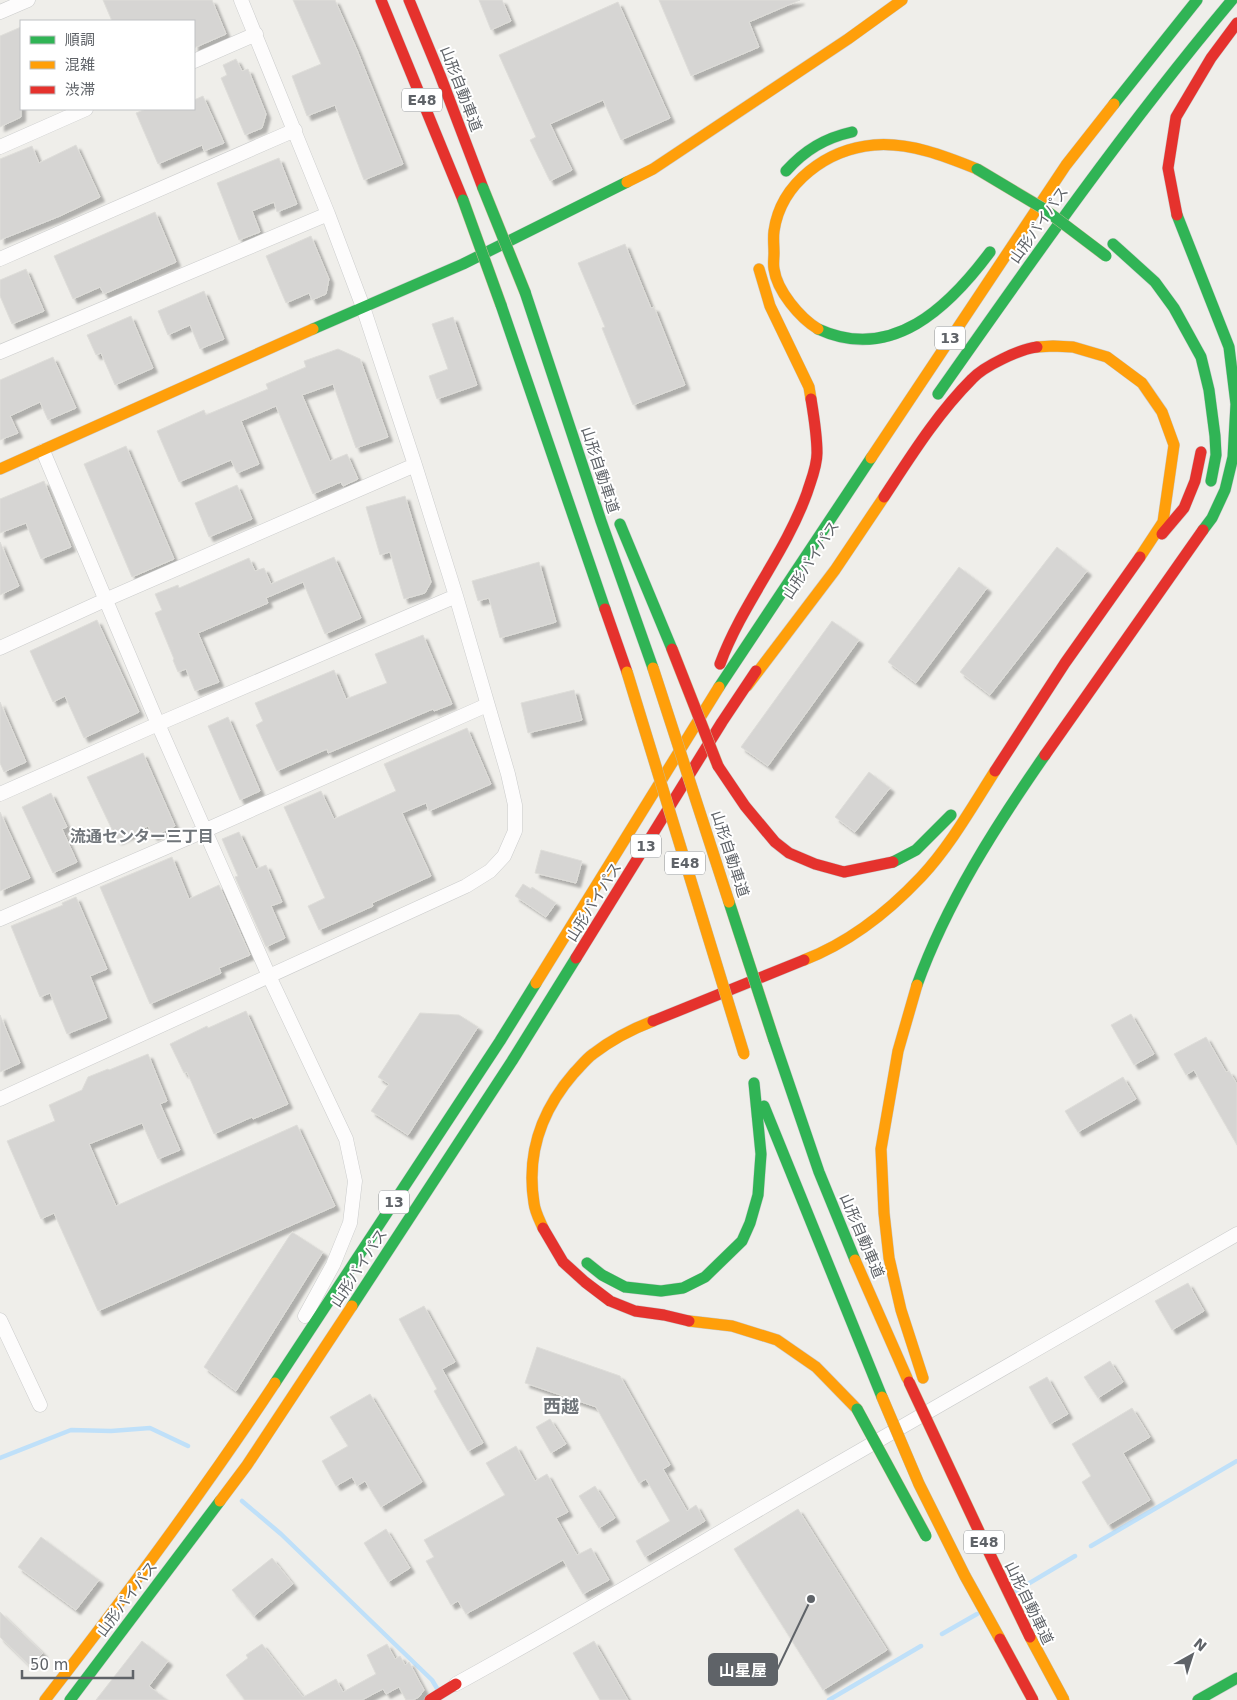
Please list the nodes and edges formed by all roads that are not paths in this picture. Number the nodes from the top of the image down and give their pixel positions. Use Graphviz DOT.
graph roads {
  1 [pos="28,0"];
  2 [pos="241,0"];
  3 [pos="381,0"];
  4 [pos="409,0"];
  5 [pos="902,0"];
  6 [pos="1197,0"];
  7 [pos="1232,0"];
  8 [pos="0,12"];
  9 [pos="1237,23"];
  10 [pos="256,34"];
  11 [pos="1166,37"];
  12 [pos="195,61"];
  13 [pos="1108,92"];
  14 [pos="84,110"];
  15 [pos="295,130"];
  16 [pos="865,130"];
  17 [pos="1066,146"];
  18 [pos="0,147"];
  19 [pos="1055,162"];
  20 [pos="780,178"];
  21 [pos="1020,209"];
  22 [pos="328,214"];
  23 [pos="1077,216"];
  24 [pos="998,241"];
  25 [pos="1109,241"];
  26 [pos="0,259"];
  27 [pos="1109,259"];
  28 [pos="758,260"];
  29 [pos="525,292"];
  30 [pos="363,307"];
  31 [pos="0,352"];
  32 [pos="929,407"];
  33 [pos="1201,444"];
  34 [pos="43,451"];
  35 [pos="590,452"];
  36 [pos="415,465"];
  37 [pos="0,469"];
  38 [pos="1208,492"];
  39 [pos="865,505"];
  40 [pos="616,515"];
  41 [pos="1195,523"];
  42 [pos="1127,578"];
  43 [pos="1166,584"];
  44 [pos="456,596"];
  45 [pos="105,600"];
  46 [pos="0,648"];
  47 [pos="747,686"];
  48 [pos="719,687"];
  49 [pos="487,705"];
  50 [pos="158,724"];
  51 [pos="1002,760"];
  52 [pos="0,794"];
  53 [pos="1006,812"];
  54 [pos="206,830"];
  55 [pos="970,848"];
  56 [pos="0,919"];
  57 [pos="882,928"];
  58 [pos="827,962"];
  59 [pos="269,976"];
  60 [pos="767,990"];
  61 [pos="717,1009"];
  62 [pos="751,1076"];
  63 [pos="0,1099"];
  64 [pos="1237,1234"];
  65 [pos="581,1256"];
  66 [pos="0,1320"];
  67 [pos="40,1405"];
  68 [pos="224,1458"];
  69 [pos="954,1476"];
  70 [pos="930,1542"];
  71 [pos="1004,1669"];
  72 [pos="1237,1678"];
  73 [pos="456,1684"];
  74 [pos="45,1700"];
  75 [pos="70,1700"];
  76 [pos="430,1700"];
  77 [pos="1023,1700"];
  78 [pos="1033,1700"];
  79 [pos="1064,1700"];
  80 [pos="1198,1700"];
  1 -- 8 [label="street"];
  2 -- 10 [label="street"];
  3 -- 62 [label="main road, E48, bridge"];
  4 -- 29 [label="main road, 山形自動車道 / E48, bridge"];
  5 -- 30 [label="main road"];
  6 -- 11 [label="main road, 山形バイパス / 13"];
  7 -- 32 [label="main road, 山形バイパス / 13"];
  9 -- 43 [label="main road"];
  10 -- 12 [label="street"];
  10 -- 15 [label="street"];
  11 -- 13 [label="main road"];
  11 -- 48 [label="main road, 山形バイパス / 13"];
  14 -- 18 [label="street"];
  15 -- 22 [label="street"];
  15 -- 26 [label="street"];
  16 -- 20 [label="main road"];
  17 -- 19 [label="main road"];
  21 -- 23 [label="main road"];
  22 -- 30 [label="street"];
  22 -- 31 [label="street"];
  24 -- 27 [label="main road, bridge"];
  25 -- 38 [label="main road"];
  28 -- 48 [label="main road"];
  29 -- 35 [label="main road"];
  29 -- 69 [label="main road, 山形自動車道 / E48, bridge"];
  30 -- 34 [label="main road"];
  30 -- 36 [label="street"];
  33 -- 42 [label="main road"];
  34 -- 37 [label="main road"];
  34 -- 45 [label="street"];
  36 -- 44 [label="street"];
  36 -- 45 [label="street"];
  39 -- 47 [label="main road, 山形バイパス / 13"];
  40 -- 51 [label="main road, bridge"];
  41 -- 43 [label="main road"];
  42 -- 47 [label="main road"];
  42 -- 51 [label="main road"];
  43 -- 53 [label="main road"];
  44 -- 49 [label="street"];
  44 -- 50 [label="street"];
  45 -- 46 [label="street"];
  45 -- 50 [label="street"];
  47 -- 75 [label="main road, 山形バイパス / 13"];
  48 -- 68 [label="main road, 山形バイパス / 13"];
  49 -- 54 [label="street"];
  49 -- 59 [label="street"];
  50 -- 52 [label="street"];
  50 -- 54 [label="street"];
  51 -- 70 [label="main road, bridge"];
  53 -- 55 [label="main road"];
  53 -- 69 [label="main road, bridge"];
  54 -- 56 [label="street"];
  54 -- 59 [label="street"];
  57 -- 58 [label="main road"];
  59 -- 63 [label="street"];
  59 -- 68 [label="street"];
  60 -- 61 [label="main road"];
  62 -- 65 [label="main road"];
  62 -- 78 [label="main road, E48, bridge"];
  64 -- 73 [label="street"];
  66 -- 67 [label="street"];
  68 -- 74 [label="main road, 山形バイパス / 13"];
  69 -- 79 [label="main road, 山形自動車道 / E48, bridge"];
  71 -- 77 [label="main road"];
  72 -- 80 [label="main road"];
  73 -- 76 [label="main road"];
}
